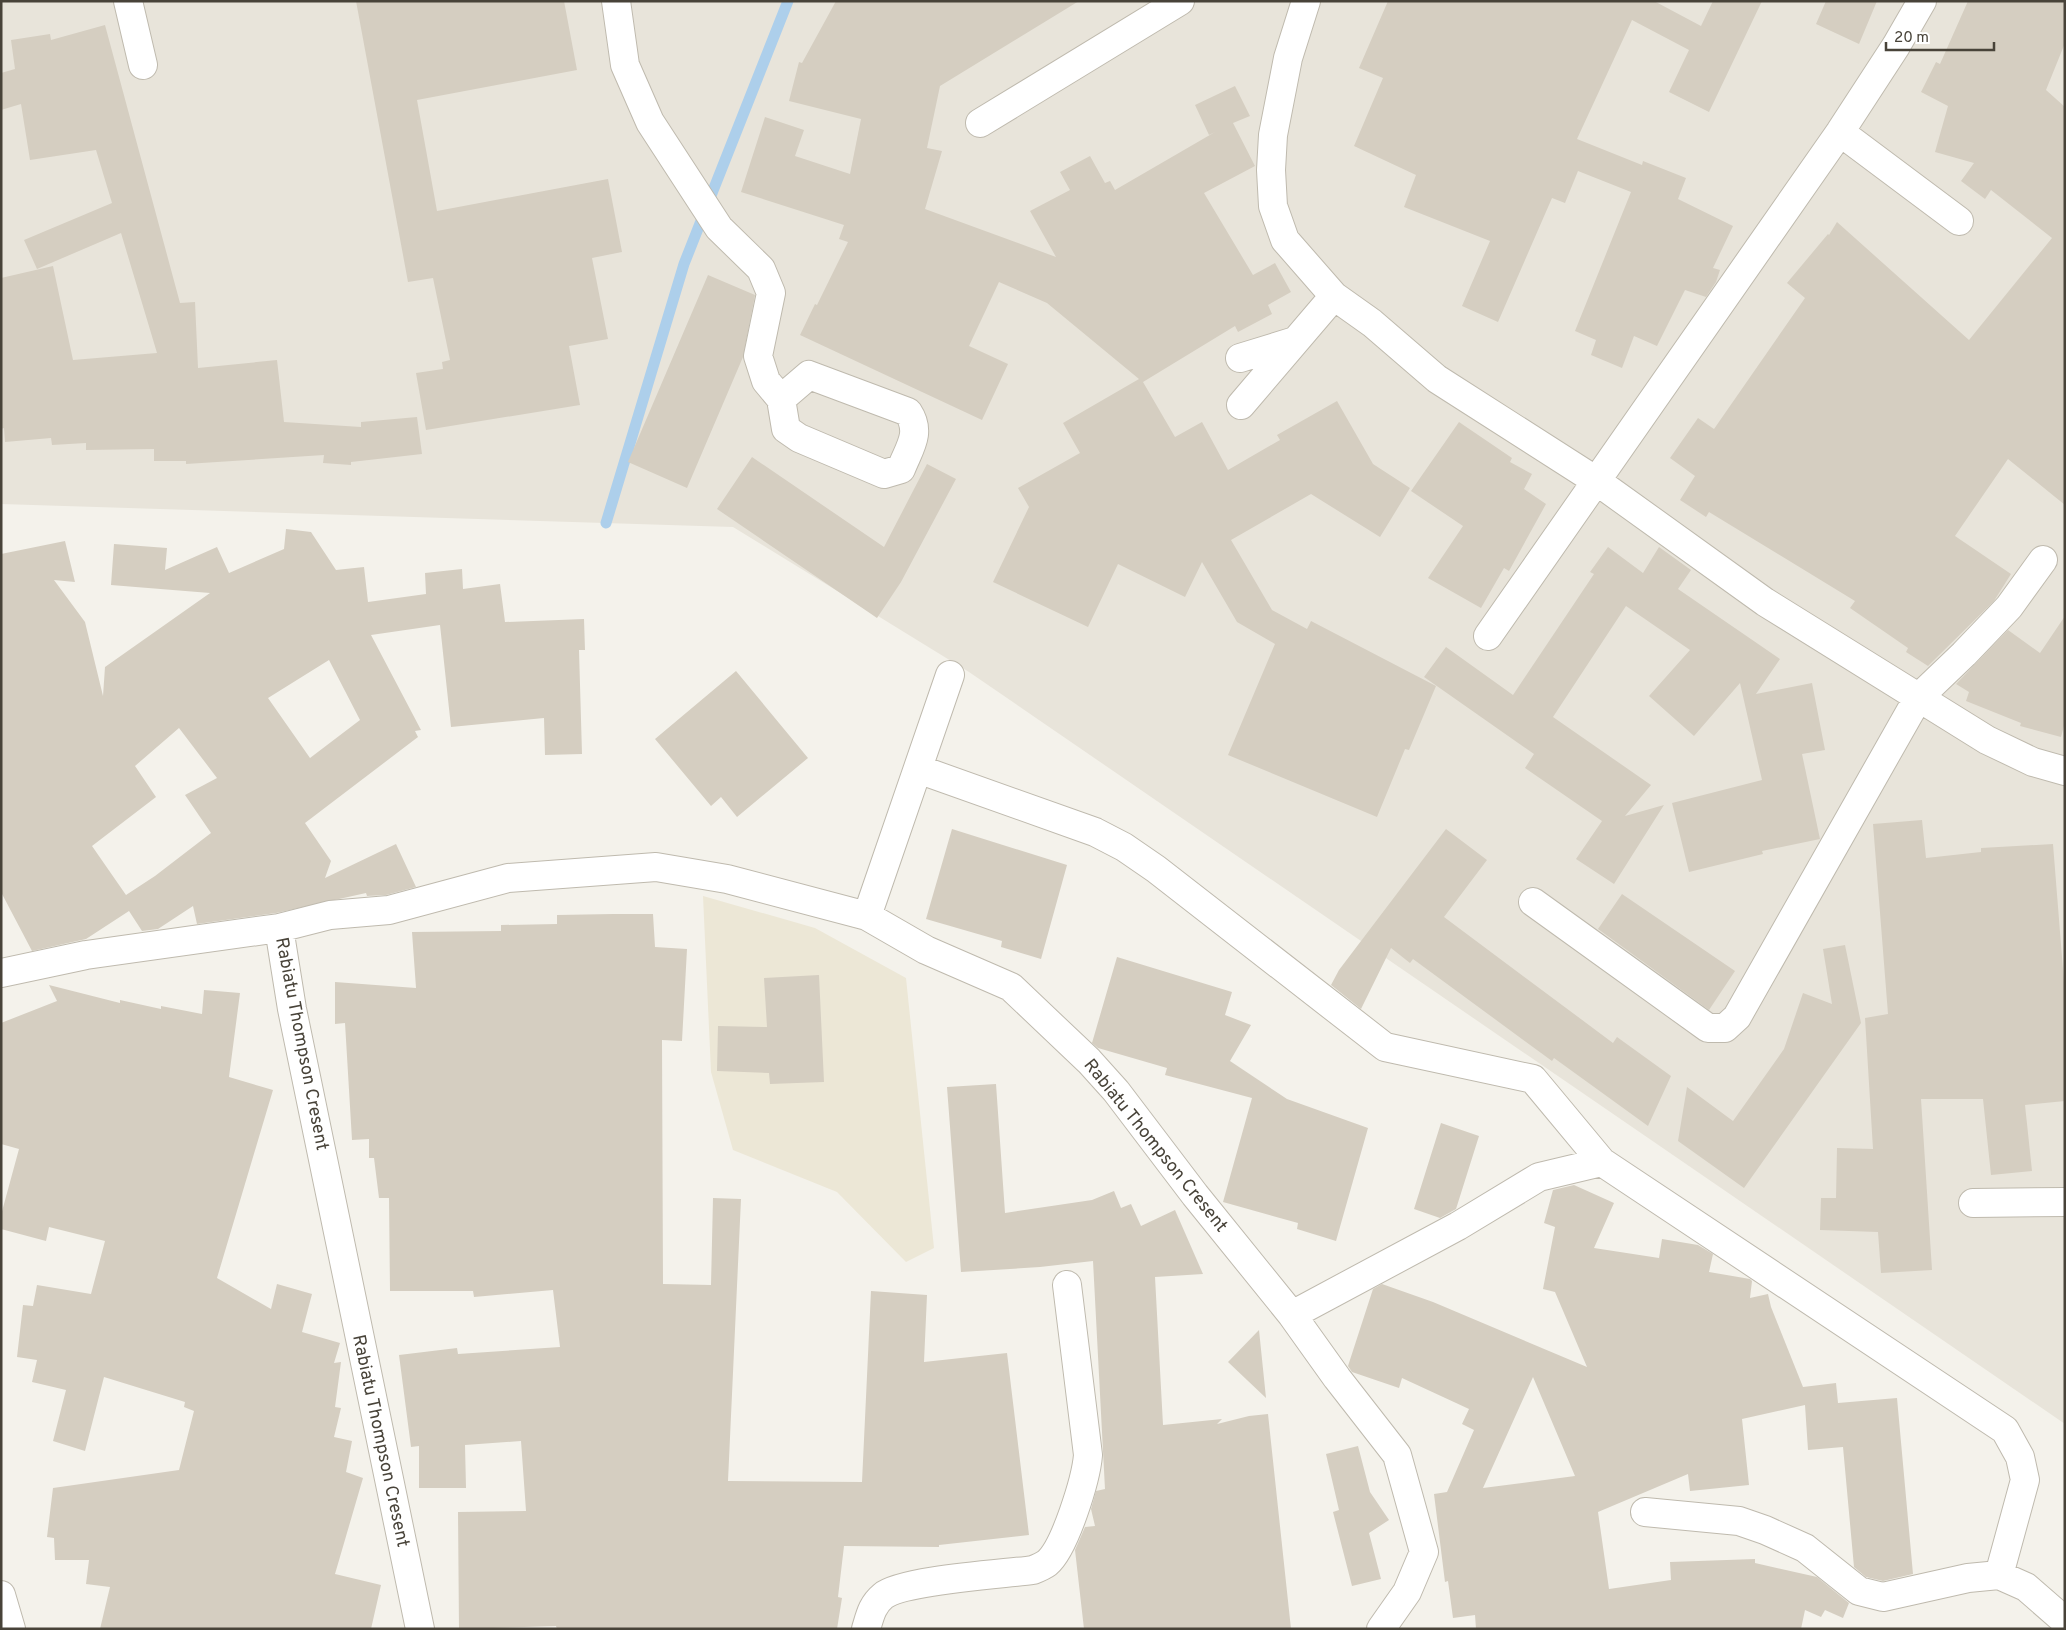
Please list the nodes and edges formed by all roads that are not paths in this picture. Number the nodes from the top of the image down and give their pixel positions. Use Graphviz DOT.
graph roads {
  1 [pos="128,1"];
  2 [pos="616,1"];
  3 [pos="1180,1"];
  4 [pos="1306,1"];
  5 [pos="1922,1"];
  6 [pos="143,65"];
  7 [pos="980,123"];
  8 [pos="1840,132"];
  9 [pos="1959,221"];
  10 [pos="1334,296"];
  11 [pos="1295,341"];
  12 [pos="1240,358"];
  13 [pos="781,399"];
  14 [pos="1241,405"];
  15 [pos="1598,482"];
  16 [pos="2043,560"];
  17 [pos="1488,636"];
  18 [pos="950,675"];
  19 [pos="1918,698"];
  20 [pos="918,769"];
  21 [pos="2065,771"];
  22 [pos="1533,902"];
  23 [pos="867,916"];
  24 [pos="279,928"];
  25 [pos="1,973"];
  26 [pos="1602,1162"];
  27 [pos="2065,1202"];
  28 [pos="1973,1203"];
  29 [pos="1067,1284"];
  30 [pos="1292,1315"];
  31 [pos="1645,1512"];
  32 [pos="1999,1575"];
  33 [pos="1,1596"];
  34 [pos="2065,1621"];
  35 [pos="12,1629"];
  36 [pos="420,1629"];
  37 [pos="866,1629"];
  38 [pos="1381,1629"];
  1 -- 6 [label="street"];
  2 -- 13 [label="street"];
  3 -- 7 [label="street"];
  4 -- 10 [label="street"];
  5 -- 8 [label="street"];
  8 -- 9 [label="street"];
  8 -- 15 [label="street"];
  10 -- 11 [label="street"];
  10 -- 15 [label="street"];
  11 -- 12 [label="street"];
  11 -- 14 [label="street"];
  13 -- 13 [label="street"];
  15 -- 17 [label="street"];
  15 -- 19 [label="street"];
  16 -- 19 [label="street"];
  18 -- 20 [label="street"];
  19 -- 21 [label="street"];
  19 -- 22 [label="street"];
  20 -- 23 [label="street"];
  20 -- 26 [label="street"];
  23 -- 24 [label="street, Rabiatu Thompson Cresent"];
  23 -- 30 [label="street, Rabiatu Thompson Cresent"];
  24 -- 25 [label="street"];
  24 -- 36 [label="street, Rabiatu Thompson Cresent"];
  26 -- 30 [label="street"];
  26 -- 32 [label="street"];
  27 -- 28 [label="street"];
  29 -- 37 [label="street"];
  30 -- 38 [label="street, Rabiatu Thompson Cresent"];
  31 -- 32 [label="street"];
  32 -- 34 [label="street"];
  33 -- 35 [label="street"];
}
